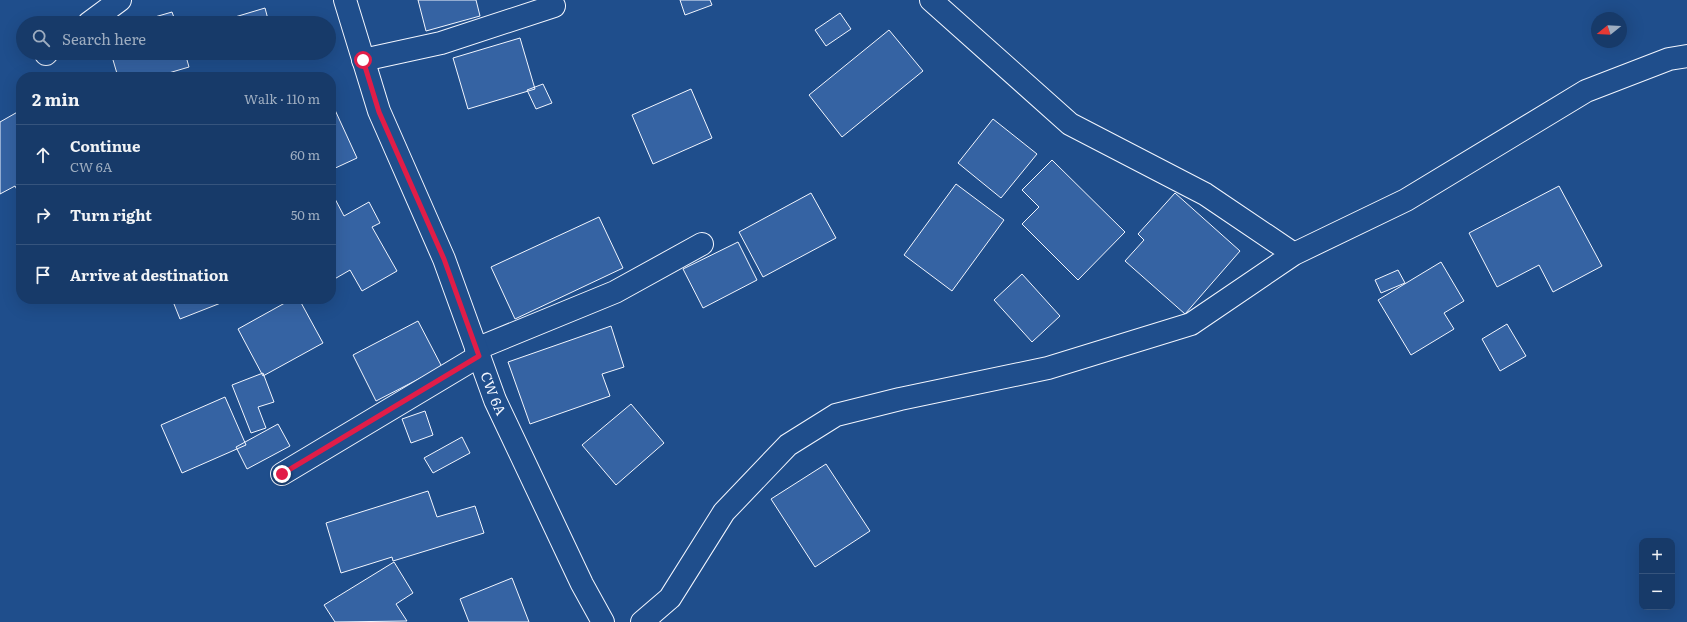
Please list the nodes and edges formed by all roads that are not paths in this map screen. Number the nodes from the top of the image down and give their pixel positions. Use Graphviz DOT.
graph roads {
  1 [pos="120,0"];
  2 [pos="345,0"];
  3 [pos="931,0"];
  4 [pos="554,6"];
  5 [pos="98,16"];
  6 [pos="1687,56"];
  7 [pos="363,60"];
  8 [pos="702,244"];
  9 [pos="1294,254"];
  10 [pos="478,353"];
  11 [pos="282,474"];
  12 [pos="603,622"];
  13 [pos="642,622"];
  1 -- 5 [label="street"];
  2 -- 7 [label="street, CW 6A / CW 6A"];
  3 -- 9 [label="street"];
  4 -- 7 [label="street"];
  6 -- 9 [label="street"];
  7 -- 10 [label="street, CW 6A / CW 6A"];
  8 -- 10 [label="street"];
  9 -- 13 [label="street"];
  10 -- 11 [label="street"];
  10 -- 12 [label="street, CW 6A / CW 6A"];
}
